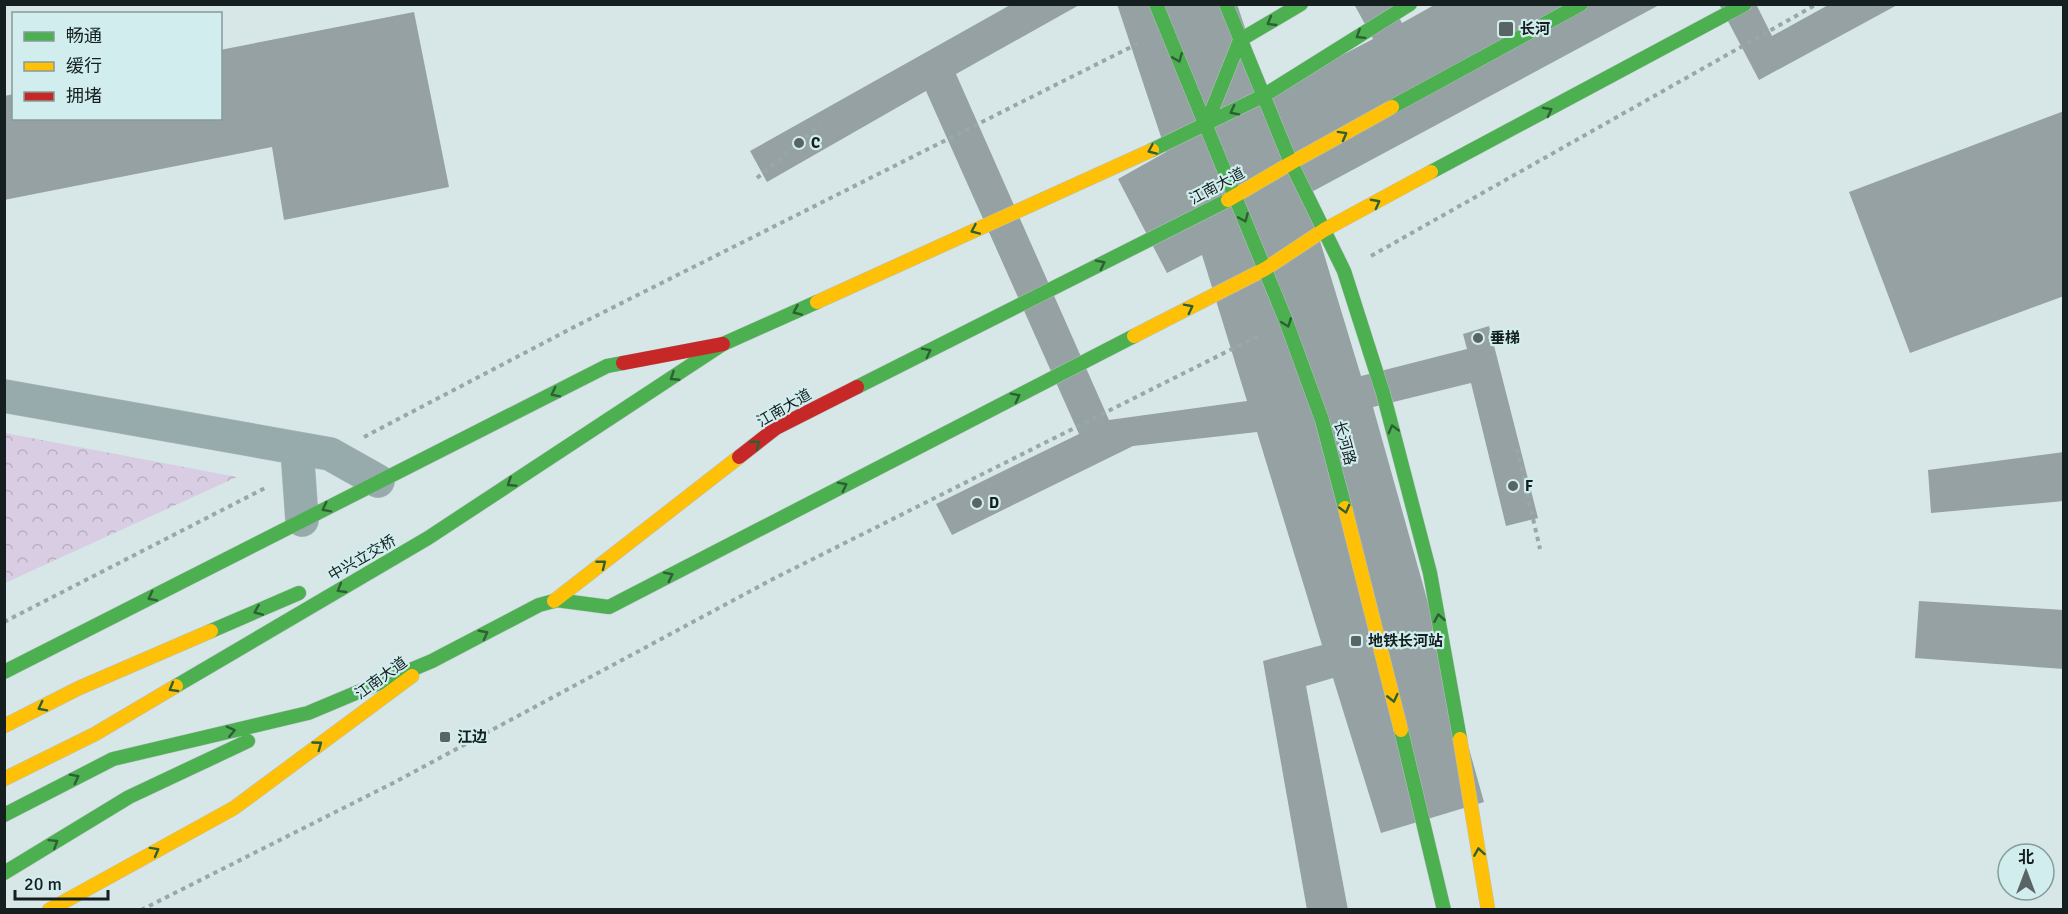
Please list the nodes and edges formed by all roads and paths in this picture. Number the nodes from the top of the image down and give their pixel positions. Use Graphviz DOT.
graph roads {
  1 [pos="1156,4"];
  2 [pos="1226,4"];
  3 [pos="1301,4"];
  4 [pos="1410,4"];
  5 [pos="1581,4"];
  6 [pos="1745,4"];
  7 [pos="1817,4"];
  8 [pos="1166,29"];
  9 [pos="1240,40"];
  10 [pos="1263,96"];
  11 [pos="820,126"];
  12 [pos="1206,126"];
  13 [pos="1291,163"];
  14 [pos="757,178"];
  15 [pos="1235,197"];
  16 [pos="1324,230"];
  17 [pos="1265,269"];
  18 [pos="1344,271"];
  19 [pos="1286,321"];
  20 [pos="723,344"];
  21 [pos="4,396"];
  22 [pos="1517,449"];
  23 [pos="330,454"];
  24 [pos="298,460"];
  25 [pos="378,481"];
  26 [pos="302,520"];
  27 [pos="428,538"];
  28 [pos="1540,549"];
  29 [pos="329,580"];
  30 [pos="308,590"];
  31 [pos="556,600"];
  32 [pos="4,622"];
  33 [pos="432,661"];
  34 [pos="4,672"];
  35 [pos="308,713"];
  36 [pos="4,726"];
  37 [pos="4,779"];
  38 [pos="4,815"];
  39 [pos="4,873"];
  40 [pos="49,909"];
  41 [pos="141,909"];
  42 [pos="1444,909"];
  43 [pos="1488,909"];
  1 -- 8 [label="main road, 长河路"];
  2 -- 9 [label="main road"];
  3 -- 9 [label="main road, one-way"];
  4 -- 10 [label="main road, one-way"];
  13 -- 5 [label="main road, 江南大道, one-way"];
  16 -- 6 [label="main road, one-way"];
  7 -- 18 [label="path"];
  8 -- 12 [label="main road, 长河路, one-way"];
  8 -- 23 [label="path"];
  9 -- 10 [label="main road"];
  9 -- 12 [label="main road"];
  10 -- 12 [label="main road, one-way"];
  10 -- 13 [label="main road"];
  11 -- 14 [label="path"];
  12 -- 15 [label="main road, 长河路"];
  12 -- 20 [label="main road, one-way"];
  13 -- 15 [label="main road, 江南大道"];
  13 -- 16 [label="main road"];
  15 -- 17 [label="main road, 长河路, one-way"];
  31 -- 15 [label="main road, 江南大道, one-way"];
  16 -- 17 [label="main road"];
  16 -- 18 [label="main road"];
  17 -- 19 [label="main road, 长河路"];
  31 -- 17 [label="main road, one-way"];
  43 -- 18 [label="main road, one-way"];
  19 -- 41 [label="path"];
  19 -- 42 [label="main road, 长河路, one-way"];
  20 -- 25 [label="main road, one-way"];
  20 -- 27 [label="main road, 中兴立交桥, one-way"];
  21 -- 24 [label="street"];
  22 -- 28 [label="path"];
  23 -- 24 [label="street"];
  23 -- 25 [label="street"];
  24 -- 26 [label="street"];
  24 -- 32 [label="path"];
  25 -- 26 [label="main road, one-way"];
  26 -- 34 [label="main road, one-way"];
  27 -- 29 [label="main road"];
  27 -- 37 [label="main road, 中兴立交桥, one-way"];
  30 -- 36 [label="main road, one-way"];
  33 -- 31 [label="main road, 江南大道, one-way"];
  33 -- 35 [label="main road"];
  40 -- 33 [label="main road, 江南大道, one-way"];
  38 -- 35 [label="main road, one-way"];
  39 -- 35 [label="main road, one-way"];
}
